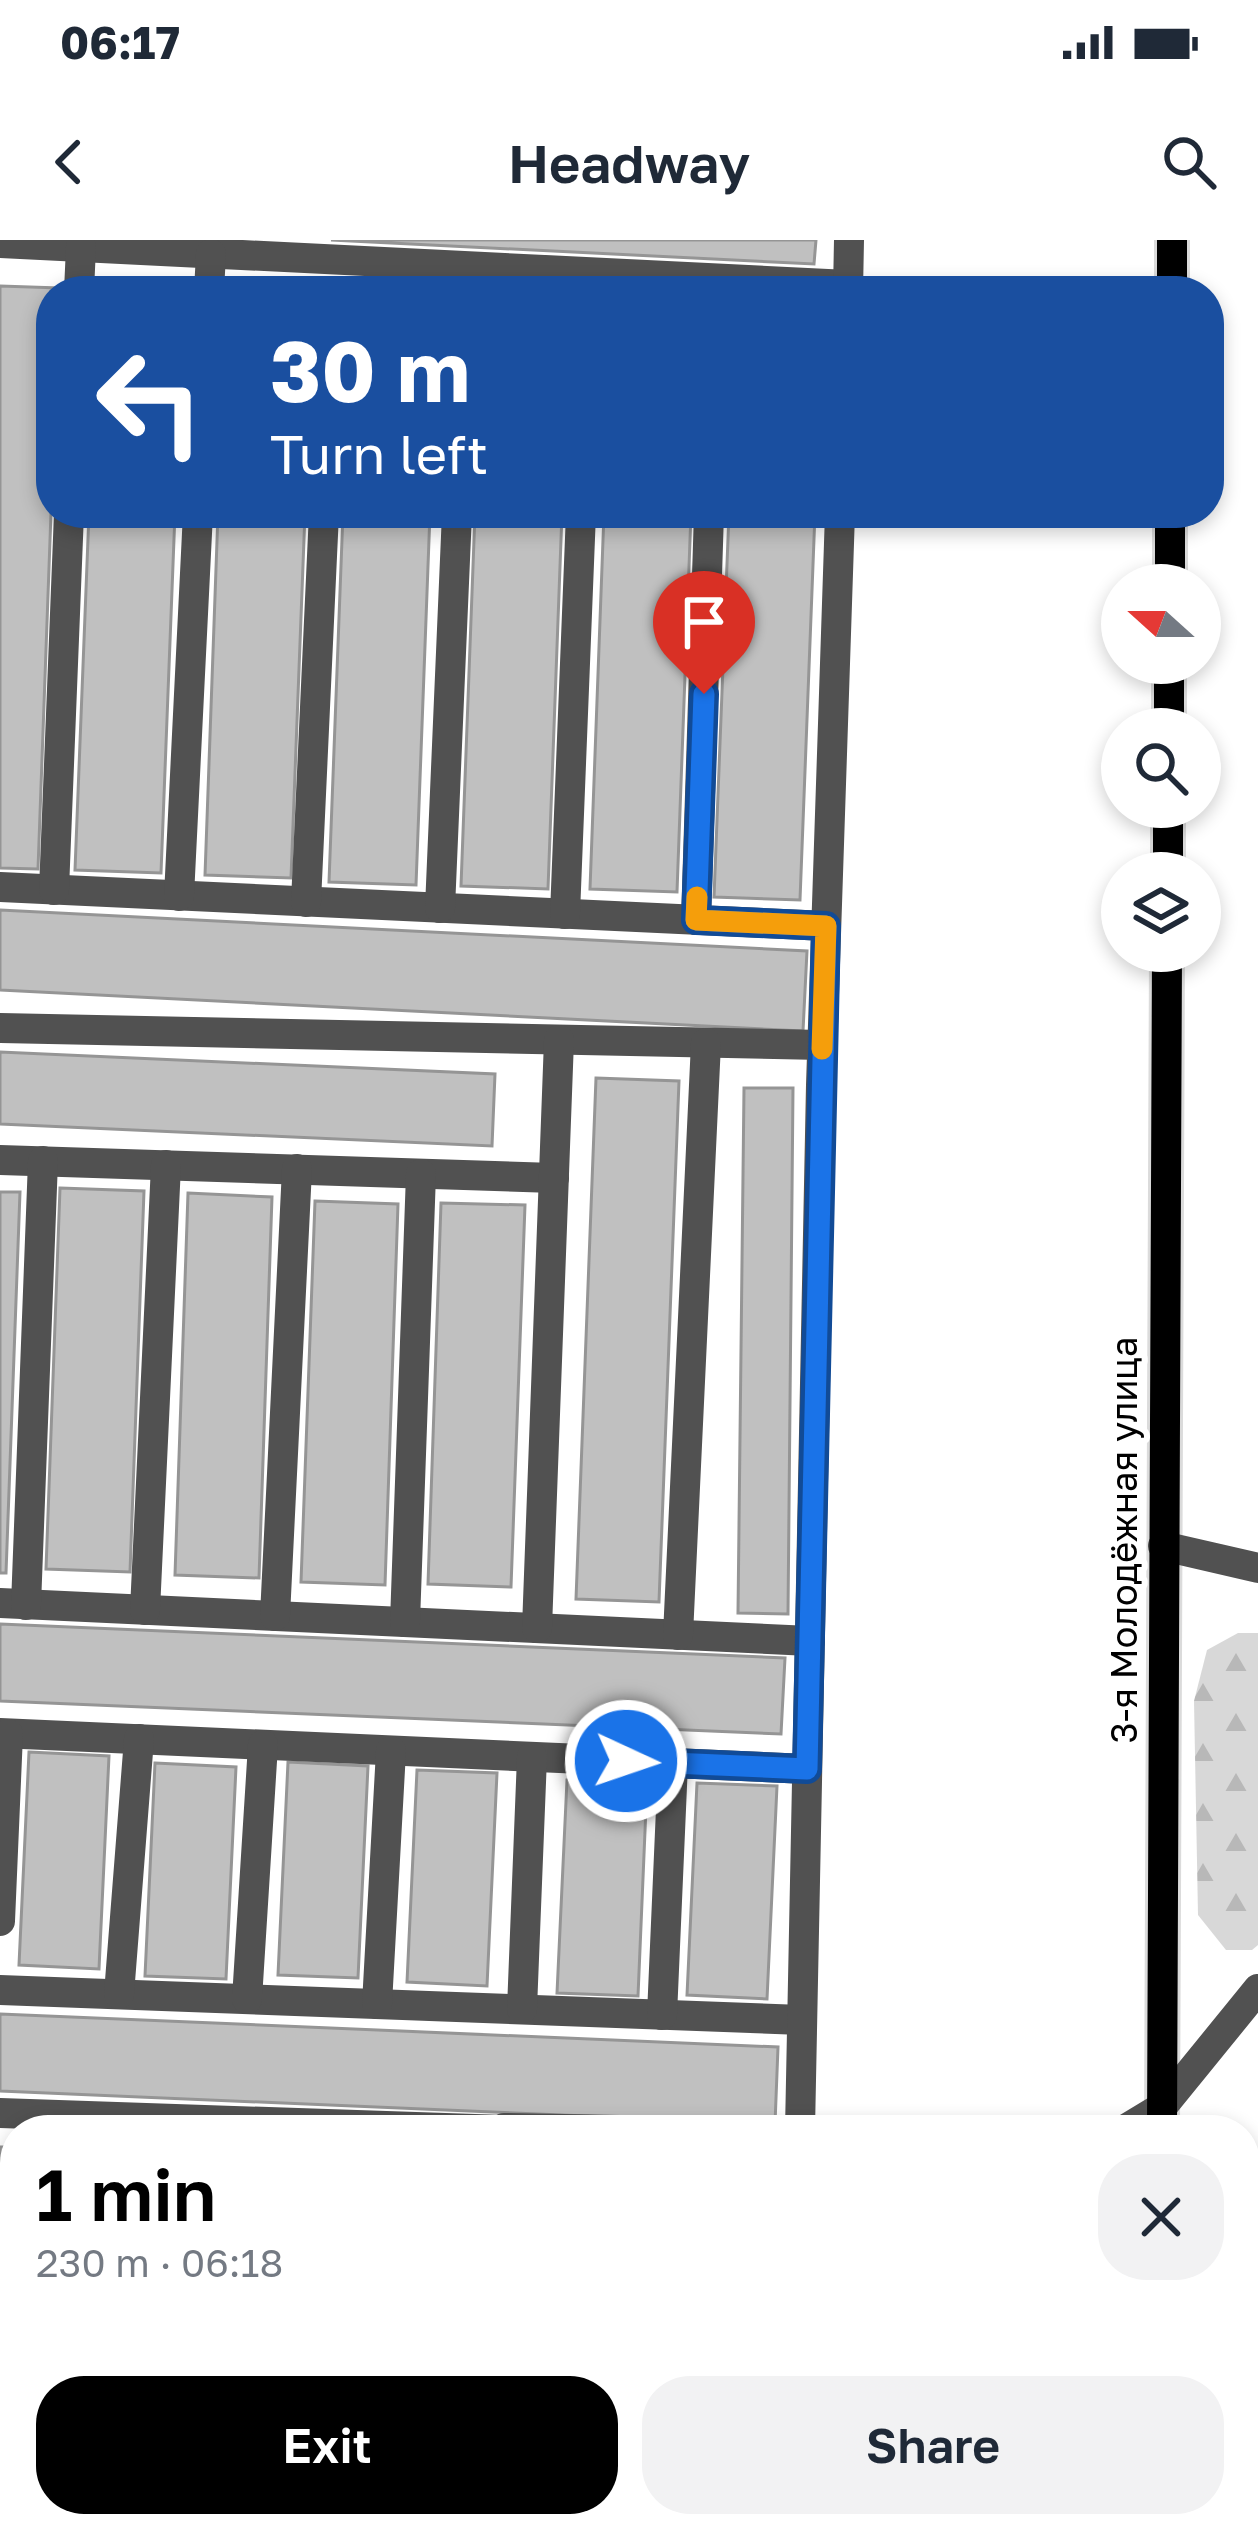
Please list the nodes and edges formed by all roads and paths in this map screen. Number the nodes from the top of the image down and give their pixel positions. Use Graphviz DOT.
graph roads {
  1 [pos="849,240"];
  2 [pos="1172,240"];
  3 [pos="0,243"];
  4 [pos="81,247"];
  5 [pos="211,254"];
  6 [pos="334,275"];
  7 [pos="80,276"];
  8 [pos="210,276"];
  9 [pos="367,276"];
  10 [pos="848,276"];
  11 [pos="1172,276"];
  12 [pos="69,528"];
  13 [pos="197,528"];
  14 [pos="323,528"];
  15 [pos="456,528"];
  16 [pos="580,528"];
  17 [pos="709,528"];
  18 [pos="839,528"];
  19 [pos="1170,528"];
  20 [pos="1169,564"];
  21 [pos="0,887"];
  22 [pos="54,890"];
  23 [pos="179,896"];
  24 [pos="306,902"];
  25 [pos="440,908"];
  26 [pos="565,914"];
  27 [pos="696,920"];
  28 [pos="826,926"];
  29 [pos="1167,972"];
  30 [pos="0,1028"];
  31 [pos="559,1040"];
  32 [pos="706,1043"];
  33 [pos="823,1045"];
  34 [pos="0,1160"];
  35 [pos="43,1161"];
  36 [pos="166,1165"];
  37 [pos="296,1169"];
  38 [pos="421,1174"];
  39 [pos="554,1178"];
  40 [pos="1163,1546"];
  41 [pos="1258,1568"];
  42 [pos="13,1604"];
  43 [pos="145,1610"];
  44 [pos="275,1616"];
  45 [pos="406,1622"];
  46 [pos="537,1628"];
  47 [pos="678,1635"];
  48 [pos="810,1641"];
  49 [pos="4,1733"];
  50 [pos="139,1739"];
  51 [pos="263,1745"];
  52 [pos="392,1750"];
  53 [pos="532,1756"];
  54 [pos="673,1763"];
  55 [pos="807,1769"];
  56 [pos="0,1921"];
  57 [pos="0,1990"];
  58 [pos="1258,1990"];
  59 [pos="119,1994"];
  60 [pos="247,1999"];
  61 [pos="376,2004"];
  62 [pos="522,2009"];
  63 [pos="662,2014"];
  64 [pos="802,2020"];
  65 [pos="800,2115"];
  66 [pos="1162,2115"];
  67 [pos="1164,2115"];
  1 -- 10 [label="street"];
  2 -- 11 [label="main road"];
  3 -- 4 [label="street"];
  4 -- 5 [label="street"];
  4 -- 7 [label="street"];
  5 -- 6 [label="street"];
  5 -- 8 [label="street"];
  6 -- 9 [label="street"];
  12 -- 22 [label="street"];
  13 -- 23 [label="street"];
  14 -- 24 [label="street"];
  15 -- 25 [label="street"];
  16 -- 26 [label="street"];
  17 -- 27 [label="street"];
  18 -- 28 [label="street"];
  19 -- 20 [label="main road"];
  21 -- 22 [label="street"];
  22 -- 23 [label="street"];
  23 -- 24 [label="street"];
  24 -- 25 [label="street"];
  25 -- 26 [label="street"];
  26 -- 27 [label="street"];
  27 -- 28 [label="street"];
  28 -- 33 [label="street"];
  29 -- 40 [label="main road, 3-я Молодёжная улица"];
  30 -- 31 [label="street"];
  31 -- 32 [label="street"];
  31 -- 39 [label="street"];
  32 -- 33 [label="street"];
  32 -- 47 [label="street"];
  33 -- 48 [label="street"];
  34 -- 35 [label="street"];
  35 -- 36 [label="street"];
  35 -- 42 [label="street"];
  36 -- 37 [label="street"];
  36 -- 43 [label="street"];
  37 -- 38 [label="street"];
  37 -- 44 [label="street"];
  38 -- 39 [label="street"];
  38 -- 45 [label="street"];
  39 -- 46 [label="street"];
  40 -- 41 [label="street"];
  40 -- 66 [label="main road, 3-я Молодёжная улица"];
  42 -- 43 [label="street"];
  43 -- 44 [label="street"];
  44 -- 45 [label="street"];
  45 -- 46 [label="street"];
  46 -- 47 [label="street"];
  47 -- 48 [label="street"];
  48 -- 55 [label="street"];
  49 -- 50 [label="street"];
  49 -- 56 [label="street"];
  50 -- 51 [label="street"];
  50 -- 59 [label="street"];
  51 -- 52 [label="street"];
  51 -- 60 [label="street"];
  52 -- 53 [label="street"];
  52 -- 61 [label="street"];
  53 -- 54 [label="street"];
  53 -- 62 [label="street"];
  54 -- 55 [label="street"];
  54 -- 63 [label="street"];
  55 -- 64 [label="street"];
  57 -- 59 [label="street"];
  58 -- 67 [label="street"];
  59 -- 60 [label="street"];
  60 -- 61 [label="street"];
  61 -- 62 [label="street"];
  62 -- 63 [label="street"];
  63 -- 64 [label="street"];
  64 -- 65 [label="street"];
}
